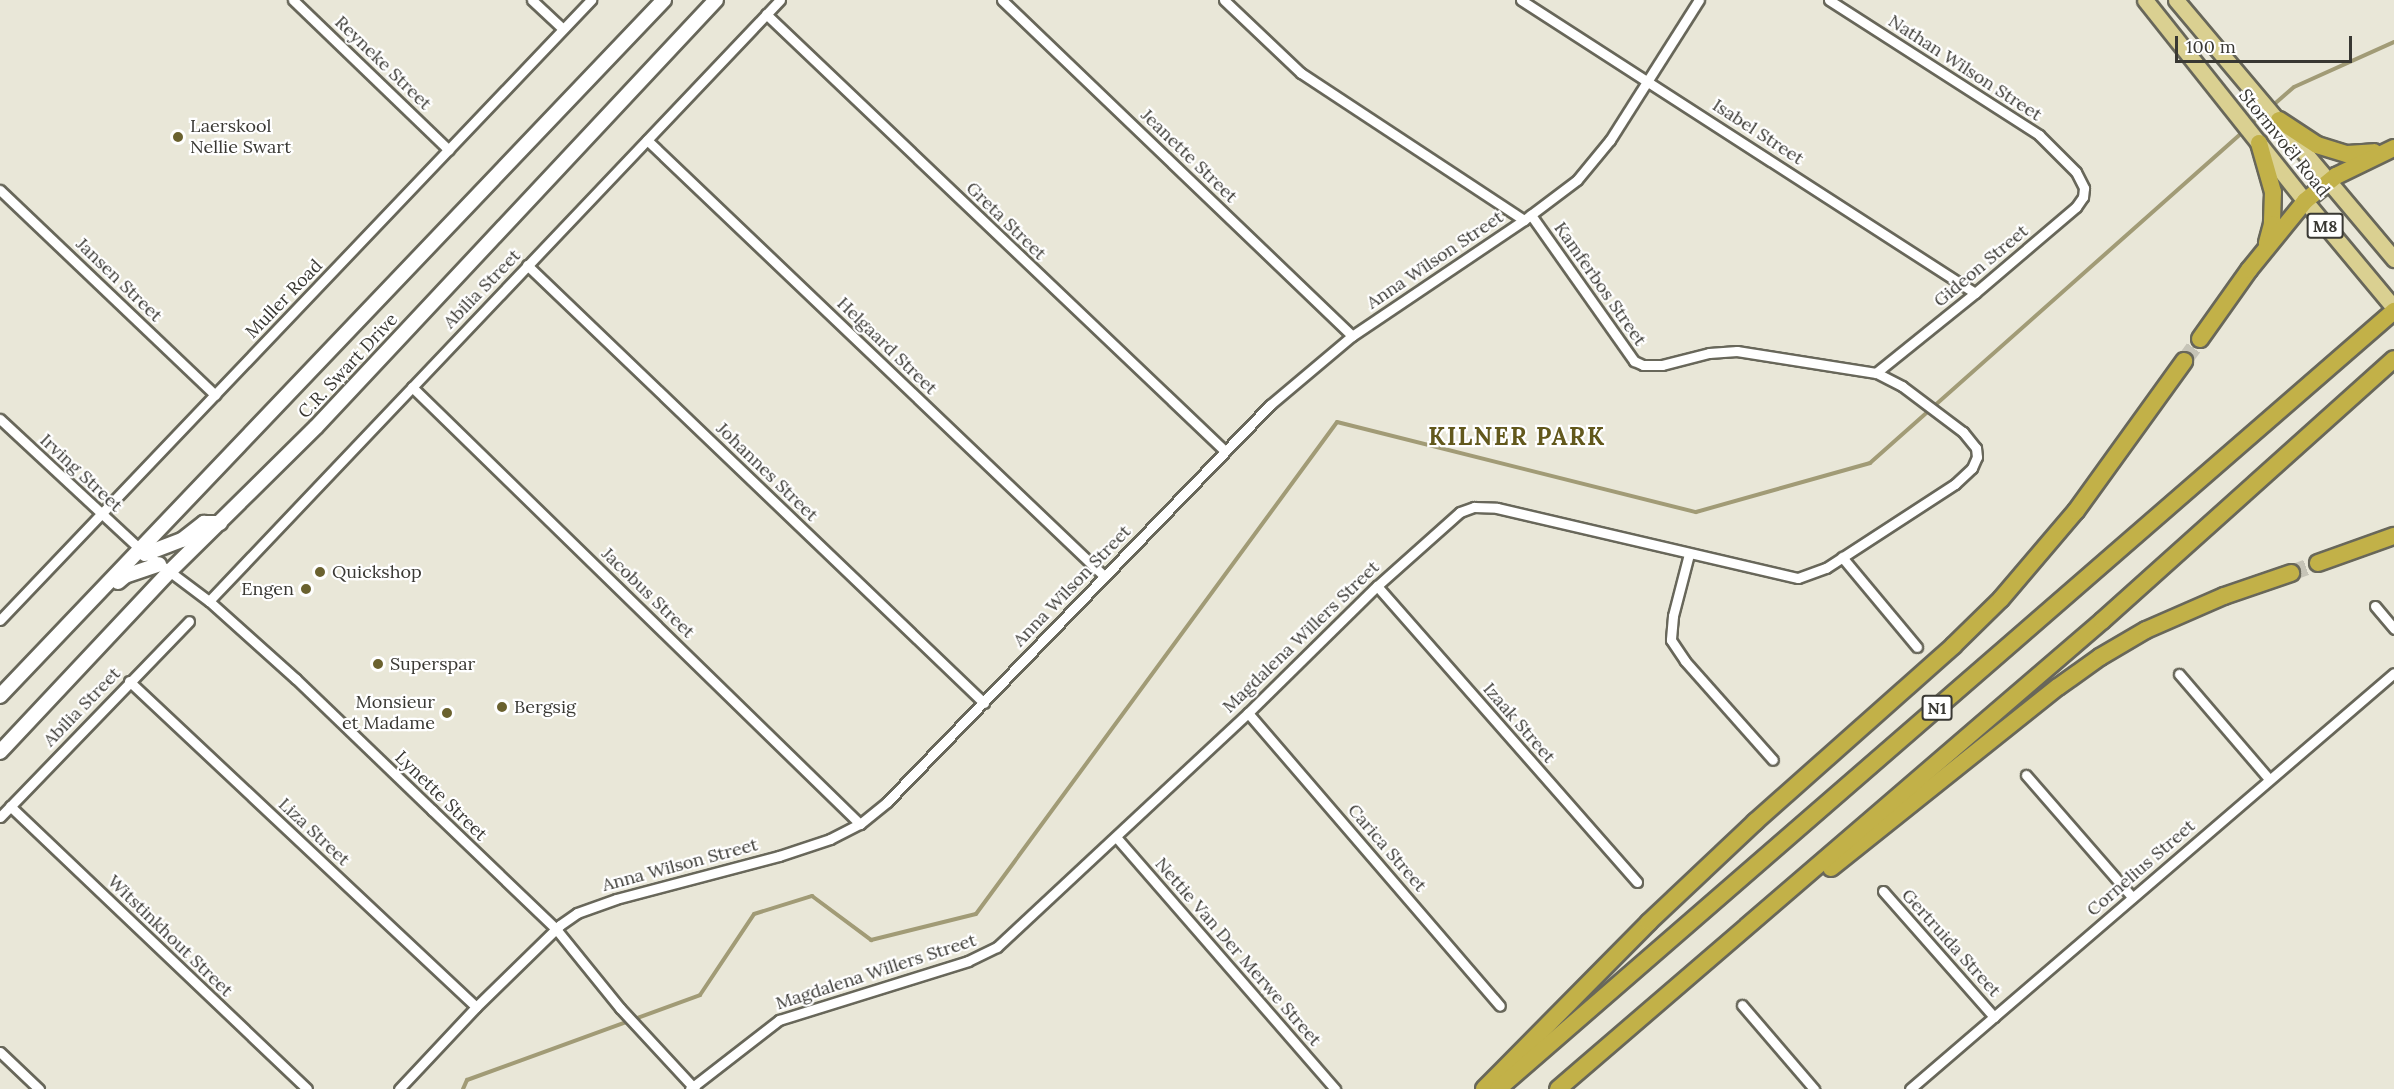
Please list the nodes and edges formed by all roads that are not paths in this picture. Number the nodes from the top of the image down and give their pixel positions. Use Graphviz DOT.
graph roads {
  1 [pos="294,0"];
  2 [pos="532,0"];
  3 [pos="591,0"];
  4 [pos="664,0"];
  5 [pos="716,0"];
  6 [pos="1002,0"];
  7 [pos="1224,0"];
  8 [pos="1521,0"];
  9 [pos="1699,0"];
  10 [pos="1830,0"];
  11 [pos="2145,0"];
  12 [pos="2176,0"];
  13 [pos="775,2"];
  14 [pos="766,14"];
  15 [pos="563,29"];
  16 [pos="1648,81"];
  17 [pos="2278,119"];
  18 [pos="647,140"];
  19 [pos="2258,142"];
  20 [pos="2389,149"];
  21 [pos="449,150"];
  22 [pos="2076,172"];
  23 [pos="2329,181"];
  24 [pos="0,190"];
  25 [pos="2304,201"];
  26 [pos="1528,218"];
  27 [pos="2265,249"];
  28 [pos="2394,259"];
  29 [pos="527,265"];
  30 [pos="1975,293"];
  31 [pos="2394,310"];
  32 [pos="1352,336"];
  33 [pos="2200,339"];
  34 [pos="2394,359"];
  35 [pos="2184,361"];
  36 [pos="1876,373"];
  37 [pos="412,387"];
  38 [pos="215,395"];
  39 [pos="0,419"];
  40 [pos="1976,448"];
  41 [pos="1225,451"];
  42 [pos="100,514"];
  43 [pos="220,523"];
  44 [pos="2394,536"];
  45 [pos="143,552"];
  46 [pos="1689,554"];
  47 [pos="1842,557"];
  48 [pos="2318,563"];
  49 [pos="164,568"];
  50 [pos="2291,573"];
  51 [pos="1104,576"];
  52 [pos="1377,586"];
  53 [pos="101,592"];
  54 [pos="209,601"];
  55 [pos="2375,606"];
  56 [pos="0,620"];
  57 [pos="189,621"];
  58 [pos="2394,629"];
  59 [pos="1917,647"];
  60 [pos="2394,673"];
  61 [pos="2179,674"];
  62 [pos="129,681"];
  63 [pos="0,696"];
  64 [pos="984,703"];
  65 [pos="1248,713"];
  66 [pos="0,752"];
  67 [pos="1773,760"];
  68 [pos="2026,775"];
  69 [pos="2269,778"];
  70 [pos="10,806"];
  71 [pos="0,817"];
  72 [pos="860,824"];
  73 [pos="1116,837"];
  74 [pos="1637,882"];
  75 [pos="1883,891"];
  76 [pos="2132,897"];
  77 [pos="556,929"];
  78 [pos="1742,1005"];
  79 [pos="1500,1006"];
  80 [pos="476,1007"];
  81 [pos="1994,1017"];
  82 [pos="1603,1050"];
  83 [pos="0,1052"];
  84 [pos="693,1088"];
  85 [pos="39,1089"];
  86 [pos="307,1089"];
  87 [pos="399,1089"];
  88 [pos="1335,1089"];
  89 [pos="1484,1089"];
  90 [pos="1498,1089"];
  91 [pos="1558,1089"];
  92 [pos="1814,1089"];
  93 [pos="1910,1089"];
  1 -- 21 [label="street, Reyneke Street"];
  2 -- 15 [label="street"];
  3 -- 15 [label="street, Muller Road"];
  4 -- 45 [label="main road, C.R. Swart Drive"];
  5 -- 43 [label="main road, C.R. Swart Drive"];
  6 -- 32 [label="street, Jeanette Street"];
  7 -- 26 [label="street, Kamferbos Street"];
  8 -- 16 [label="street, Isabel Street"];
  9 -- 16 [label="street, Anna Wilson Street"];
  10 -- 22 [label="street, Nathan Wilson Street"];
  11 -- 19 [label="main road, Stormvoël Road / M8"];
  12 -- 17 [label="main road, Stormvoël Road / M8"];
  13 -- 14 [label="street, Abilia Street"];
  14 -- 18 [label="street, Abilia Street"];
  14 -- 41 [label="street, Greta Street"];
  15 -- 21 [label="street, Muller Road"];
  16 -- 26 [label="street, Anna Wilson Street"];
  16 -- 30 [label="street, Isabel Street"];
  17 -- 20 [label="highway"];
  17 -- 23 [label="main road, Stormvoël Road / M8"];
  18 -- 29 [label="street, Abilia Street"];
  18 -- 51 [label="street, Helgaard Street"];
  19 -- 25 [label="main road, Stormvoël Road / M8"];
  19 -- 27 [label="highway"];
  20 -- 23 [label="highway"];
  21 -- 38 [label="street, Muller Road"];
  22 -- 30 [label="street, Gideon Street"];
  23 -- 25 [label="highway"];
  23 -- 28 [label="main road, Stormvoël Road / M8"];
  24 -- 38 [label="street, Jansen Street"];
  25 -- 27 [label="highway"];
  25 -- 31 [label="main road, Stormvoël Road / M8"];
  26 -- 32 [label="street, Anna Wilson Street"];
  26 -- 36 [label="street, Kamferbos Street"];
  27 -- 33 [label="highway"];
  29 -- 37 [label="street, Abilia Street"];
  29 -- 64 [label="street, Johannes Street"];
  30 -- 36 [label="street, Gideon Street"];
  31 -- 90 [label="highway, N1"];
  32 -- 41 [label="street, Anna Wilson Street"];
  34 -- 82 [label="highway, N1"];
  35 -- 89 [label="highway"];
  36 -- 40 [label="street, Kamferbos Street"];
  37 -- 54 [label="street, Abilia Street"];
  37 -- 72 [label="street, Jacobus Street"];
  38 -- 42 [label="street, Muller Road"];
  39 -- 42 [label="street, Irving Street"];
  40 -- 47 [label="street, Magdalena Willers Street"];
  41 -- 51 [label="street, Anna Wilson Street"];
  42 -- 45 [label="street, Irving Street"];
  42 -- 56 [label="street, Muller Road"];
  43 -- 45 [label="main road"];
  43 -- 49 [label="main road, C.R. Swart Drive"];
  44 -- 48 [label="highway"];
  45 -- 49 [label="street, Lynette Street"];
  45 -- 53 [label="main road, C.R. Swart Drive"];
  46 -- 47 [label="street, Magdalena Willers Street"];
  46 -- 52 [label="street, Magdalena Willers Street"];
  46 -- 67 [label="street"];
  47 -- 59 [label="street"];
  49 -- 53 [label="main road"];
  49 -- 54 [label="street, Lynette Street"];
  49 -- 66 [label="main road, C.R. Swart Drive"];
  50 -- 82 [label="highway"];
  51 -- 64 [label="street, Anna Wilson Street"];
  52 -- 65 [label="street, Magdalena Willers Street"];
  52 -- 74 [label="street, Izaak Street"];
  53 -- 63 [label="main road, C.R. Swart Drive"];
  54 -- 77 [label="street, Lynette Street"];
  55 -- 58 [label="street"];
  57 -- 62 [label="street, Abilia Street"];
  60 -- 69 [label="street, Cornelius Street"];
  61 -- 69 [label="street"];
  62 -- 70 [label="street, Abilia Street"];
  62 -- 80 [label="street, Liza Street"];
  64 -- 72 [label="street, Anna Wilson Street"];
  65 -- 73 [label="street, Magdalena Willers Street"];
  65 -- 79 [label="street, Carica Street"];
  68 -- 76 [label="street"];
  69 -- 76 [label="street, Cornelius Street"];
  70 -- 71 [label="street, Abilia Street"];
  70 -- 86 [label="street, Witstinkhout Street"];
  72 -- 77 [label="street, Anna Wilson Street"];
  73 -- 84 [label="street, Magdalena Willers Street"];
  73 -- 88 [label="street, Nettie Van Der Merwe Street"];
  75 -- 81 [label="street, Gertruida Street"];
  76 -- 81 [label="street, Cornelius Street"];
  77 -- 80 [label="street, Anna Wilson Street"];
  77 -- 84 [label="street, Lynette Street"];
  78 -- 92 [label="street"];
  80 -- 87 [label="street, Anna Wilson Street"];
  81 -- 93 [label="street, Cornelius Street"];
  82 -- 91 [label="highway, N1"];
  83 -- 85 [label="street"];
}
